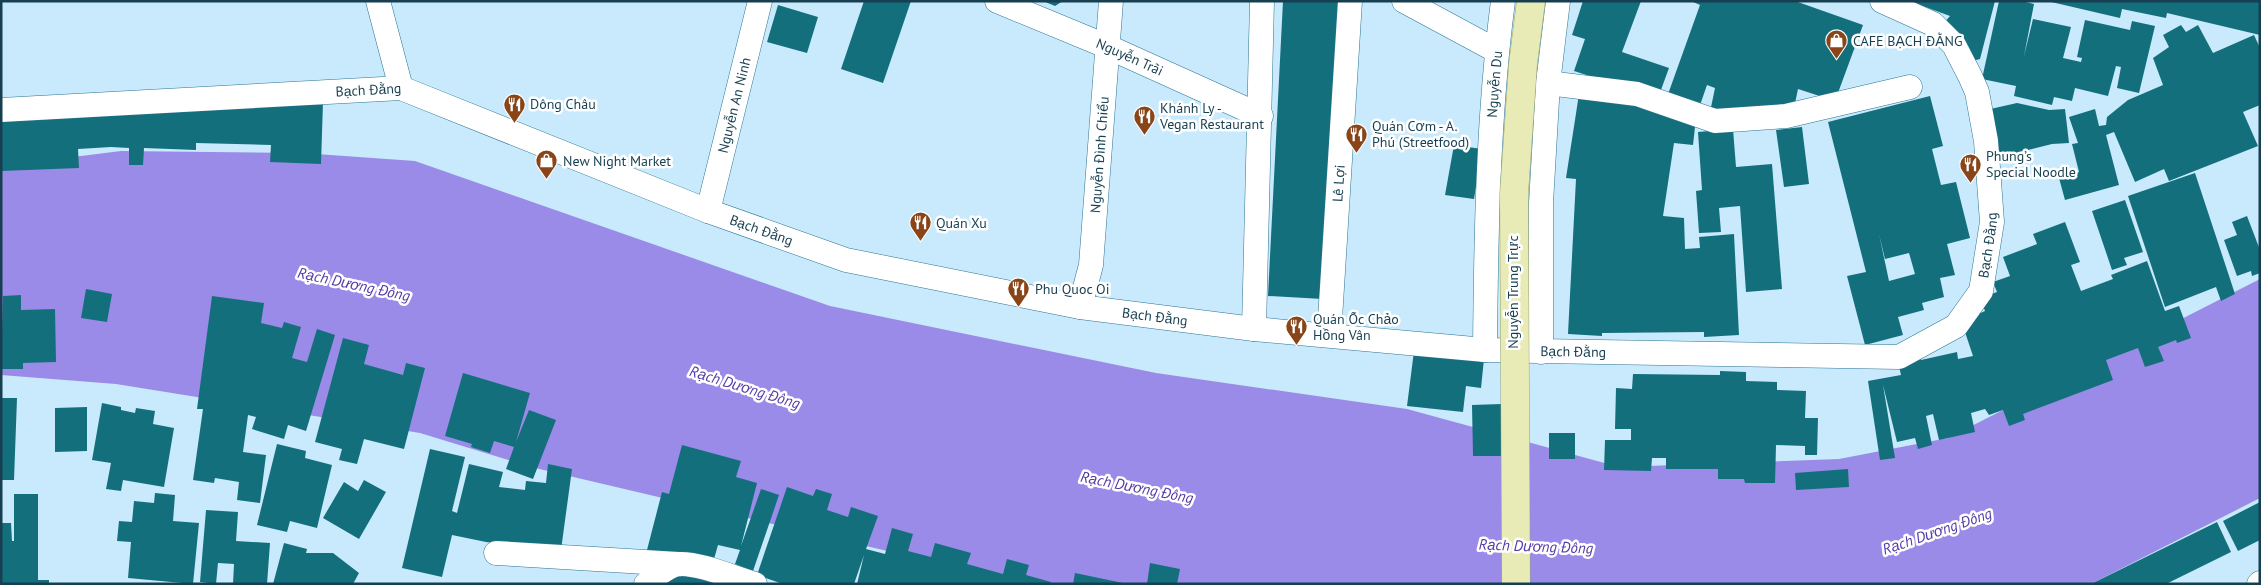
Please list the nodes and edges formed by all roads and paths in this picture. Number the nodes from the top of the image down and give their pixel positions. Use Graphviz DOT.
graph roads {
  1 [pos="378,1"];
  2 [pos="760,1"];
  3 [pos="997,1"];
  4 [pos="1111,1"];
  5 [pos="1262,1"];
  6 [pos="1350,1"];
  7 [pos="1404,1"];
  8 [pos="1503,1"];
  9 [pos="1531,1"];
  10 [pos="1558,1"];
  11 [pos="1882,1"];
  12 [pos="1106,46"];
  13 [pos="1497,51"];
  14 [pos="1548,83"];
  15 [pos="1910,87"];
  16 [pos="401,88"];
  17 [pos="1,110"];
  18 [pos="1261,116"];
  19 [pos="708,211"];
  20 [pos="1486,222"];
  21 [pos="1080,308"];
  22 [pos="1254,329"];
  23 [pos="1329,335"];
  24 [pos="1485,350"];
  25 [pos="1541,352"];
  26 [pos="496,553"];
  27 [pos="678,564"];
  28 [pos="646,584"];
  29 [pos="755,584"];
  30 [pos="1516,584"];
  1 -- 16 [label="street"];
  2 -- 19 [label="street, Nguyễn An Ninh"];
  3 -- 12 [label="street, Nguyễn Trãi"];
  4 -- 12 [label="street, Nguyễn Đình Chiểu"];
  5 -- 18 [label="street"];
  6 -- 23 [label="street, Lê Lợi"];
  7 -- 13 [label="street, Nguyễn Du"];
  8 -- 13 [label="street"];
  9 -- 30 [label="main road, Nguyễn Trung Trực, bridge"];
  10 -- 14 [label="street"];
  11 -- 25 [label="street, Bạch Đằng"];
  12 -- 18 [label="street, Nguyễn Trãi"];
  12 -- 21 [label="street, Nguyễn Đình Chiểu"];
  13 -- 20 [label="street, Nguyễn Du"];
  14 -- 15 [label="street"];
  14 -- 25 [label="street"];
  16 -- 17 [label="street, Bạch Đằng"];
  16 -- 19 [label="street, Bạch Đằng"];
  18 -- 22 [label="street"];
  19 -- 21 [label="street, Bạch Đằng"];
  20 -- 24 [label="street, Nguyễn Trung Trực"];
  21 -- 22 [label="street, Bạch Đằng"];
  22 -- 23 [label="street, Bạch Đằng"];
  23 -- 24 [label="street, Bạch Đằng"];
  24 -- 25 [label="street, Bạch Đằng"];
  26 -- 27 [label="street"];
  27 -- 28 [label="street"];
  27 -- 29 [label="street"];
}
